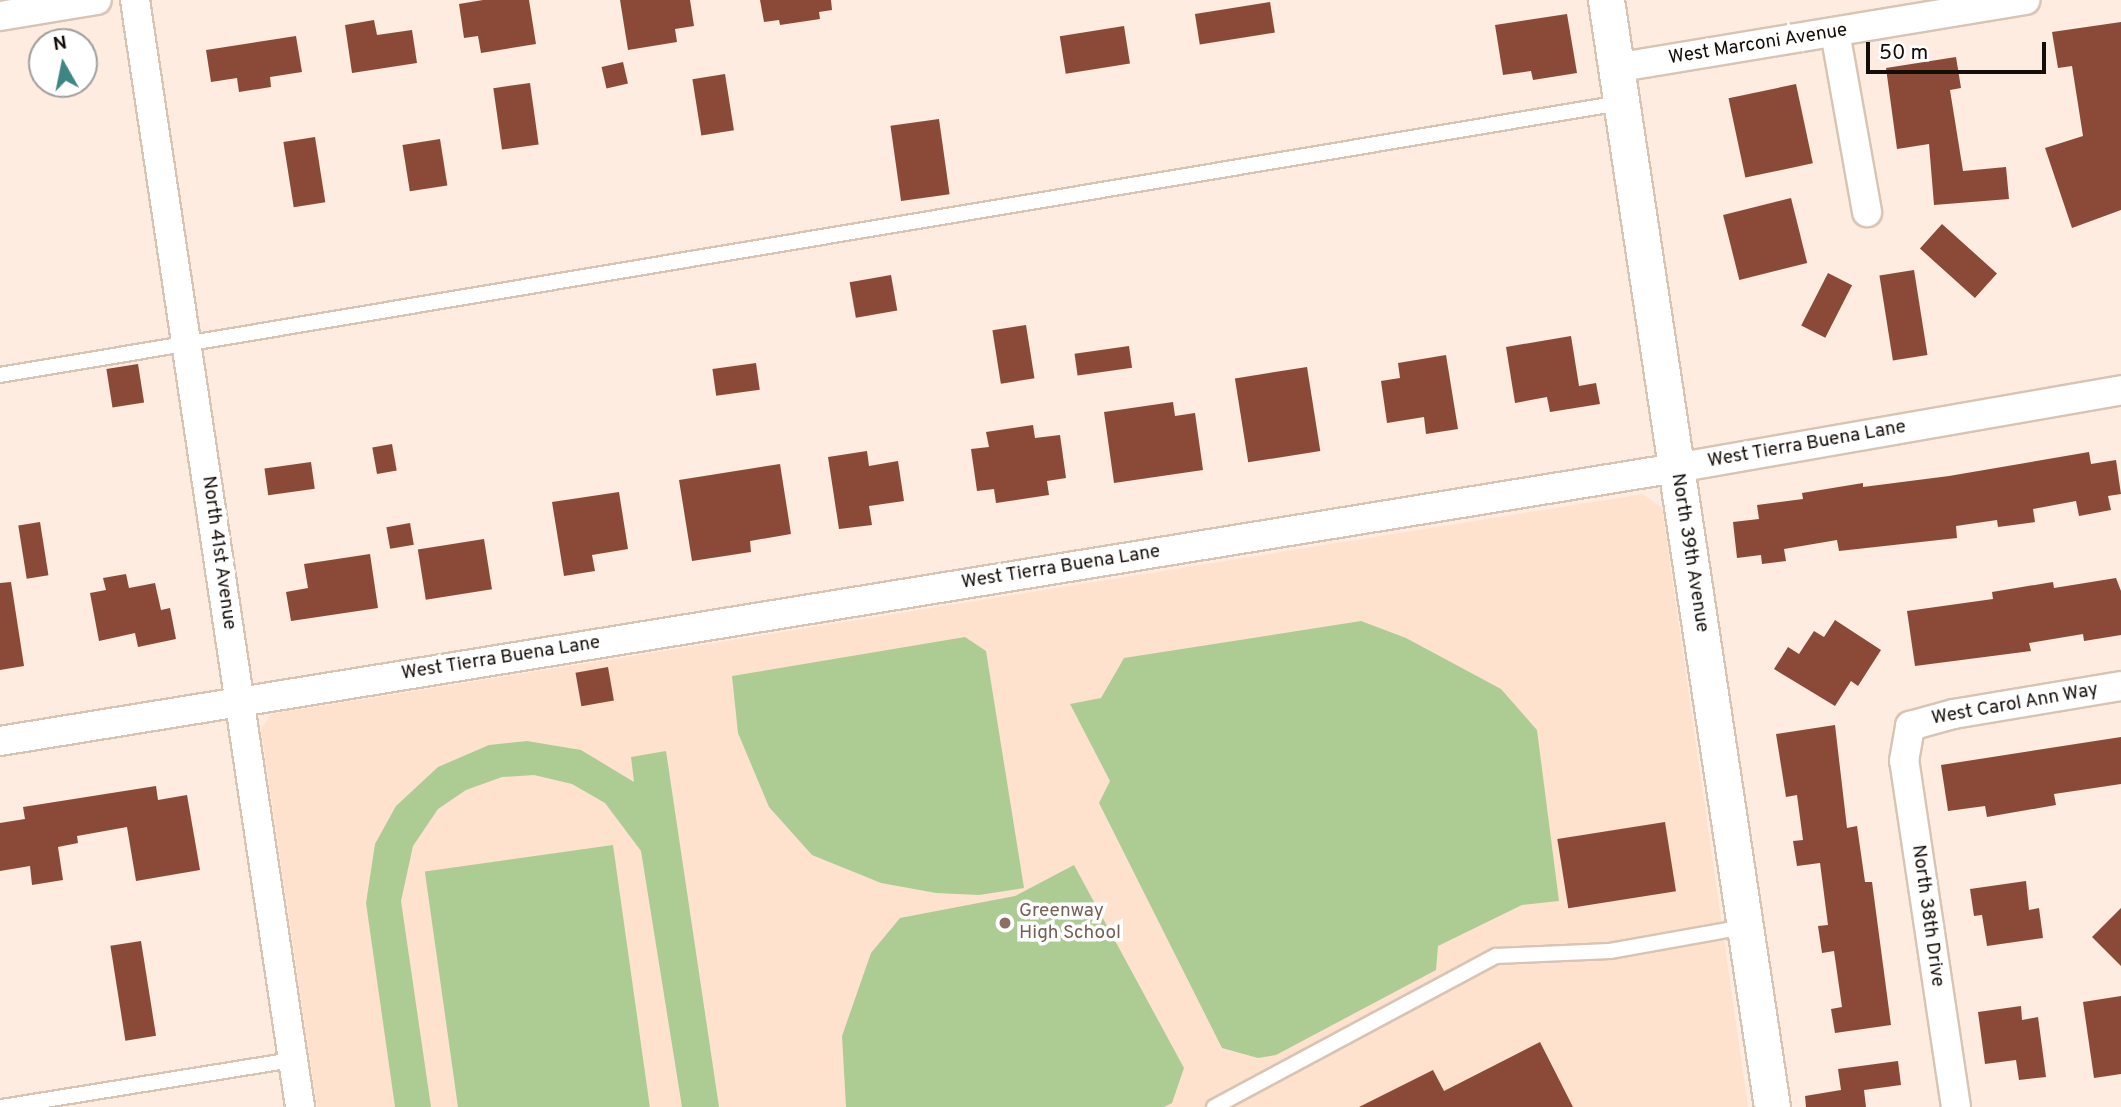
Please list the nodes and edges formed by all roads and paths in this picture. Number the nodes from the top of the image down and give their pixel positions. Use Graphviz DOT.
graph roads {
  1 [pos="97,0"];
  2 [pos="135,0"];
  3 [pos="1606,0"];
  4 [pos="2025,0"];
  5 [pos="0,16"];
  6 [pos="1835,32"];
  7 [pos="1615,68"];
  8 [pos="1620,103"];
  9 [pos="1867,212"];
  10 [pos="187,344"];
  11 [pos="0,375"];
  12 [pos="2121,390"];
  13 [pos="1676,468"];
  14 [pos="2121,686"];
  15 [pos="240,701"];
  16 [pos="1910,726"];
  17 [pos="0,741"];
  18 [pos="1745,927"];
  19 [pos="292,1060"];
  20 [pos="2,1107"];
  21 [pos="300,1107"];
  22 [pos="1214,1107"];
  23 [pos="1772,1107"];
  24 [pos="1956,1107"];
  1 -- 5 [label="street"];
  2 -- 10 [label="street, North 41st Avenue"];
  3 -- 7 [label="street, North 39th Avenue"];
  4 -- 6 [label="street, West Marconi Avenue"];
  6 -- 7 [label="street, West Marconi Avenue"];
  6 -- 9 [label="street"];
  7 -- 8 [label="street, North 39th Avenue"];
  8 -- 10 [label="lane"];
  8 -- 13 [label="street, North 39th Avenue"];
  10 -- 11 [label="lane"];
  10 -- 15 [label="street, North 41st Avenue"];
  12 -- 13 [label="street, West Tierra Buena Lane"];
  13 -- 15 [label="street, West Tierra Buena Lane"];
  13 -- 18 [label="street, North 39th Avenue"];
  14 -- 16 [label="street, West Carol Ann Way"];
  15 -- 17 [label="street, West Tierra Buena Lane"];
  15 -- 19 [label="street, North 41st Avenue"];
  16 -- 24 [label="street, North 38th Drive"];
  18 -- 22 [label="lane"];
  18 -- 23 [label="street, North 39th Avenue"];
  19 -- 20 [label="lane"];
  19 -- 21 [label="street, North 41st Avenue"];
}
